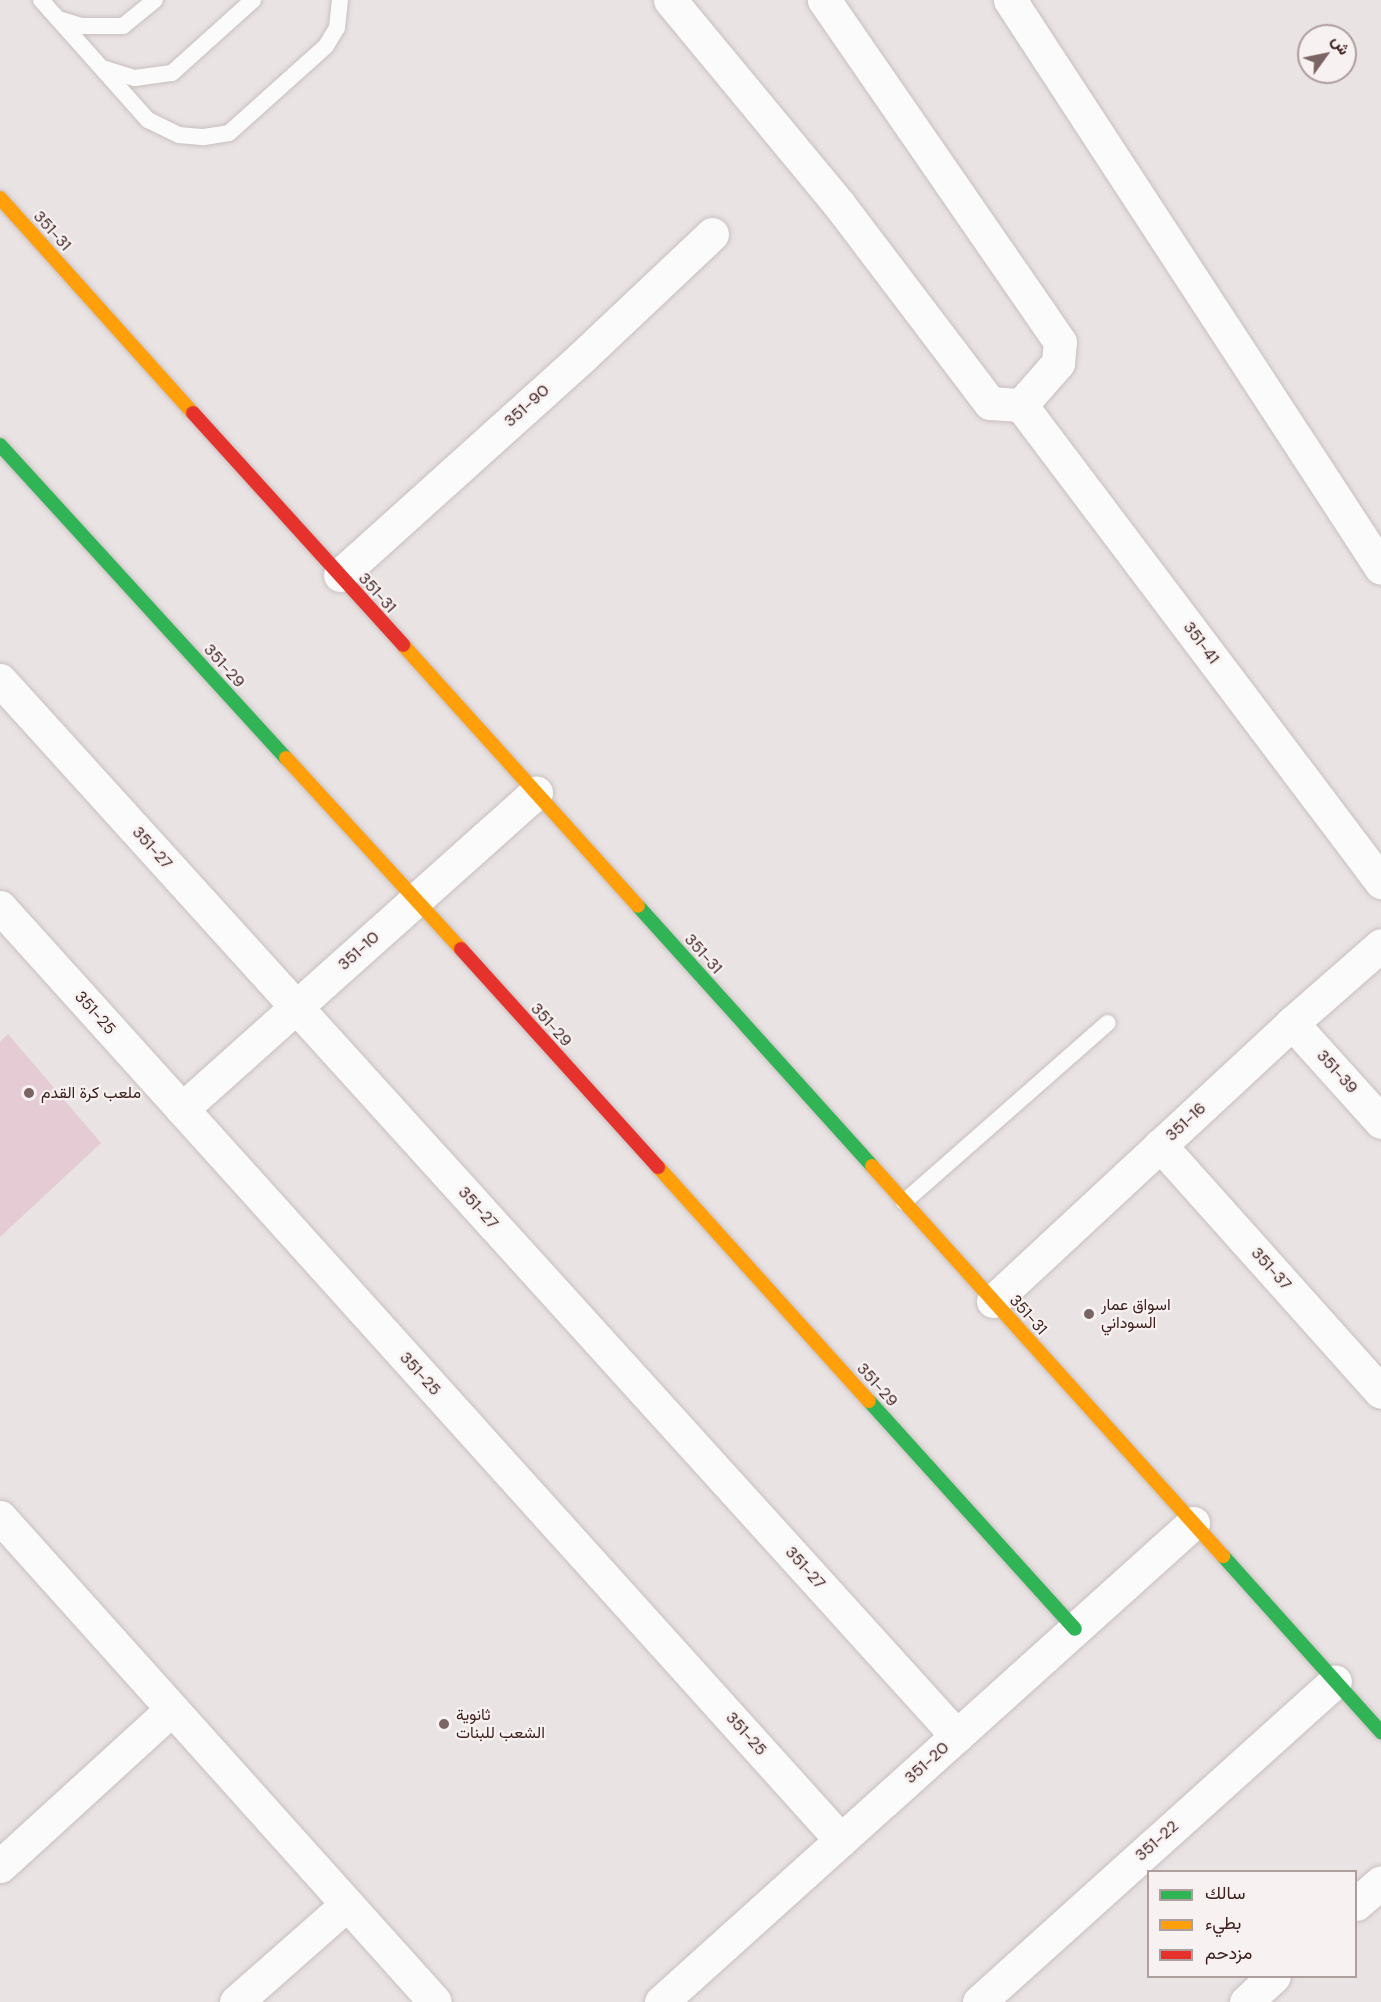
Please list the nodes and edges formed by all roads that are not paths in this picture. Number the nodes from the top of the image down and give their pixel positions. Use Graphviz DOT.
graph roads {
  1 [pos="41,0"];
  2 [pos="155,0"];
  3 [pos="253,0"];
  4 [pos="340,0"];
  5 [pos="670,0"];
  6 [pos="824,0"];
  7 [pos="1010,0"];
  8 [pos="57,18"];
  9 [pos="101,68"];
  10 [pos="0,198"];
  11 [pos="712,234"];
  12 [pos="1021,405"];
  13 [pos="0,445"];
  14 [pos="1381,568"];
  15 [pos="340,575"];
  16 [pos="0,680"];
  17 [pos="536,792"];
  18 [pos="1381,882"];
  19 [pos="416,900"];
  20 [pos="0,907"];
  21 [pos="1381,945"];
  22 [pos="296,1007"];
  23 [pos="1108,1023"];
  24 [pos="1292,1023"];
  25 [pos="182,1110"];
  26 [pos="1381,1122"];
  27 [pos="1160,1145"];
  28 [pos="904,1202"];
  29 [pos="993,1301"];
  30 [pos="1381,1392"];
  31 [pos="0,1517"];
  32 [pos="1193,1523"];
  33 [pos="1075,1629"];
  34 [pos="1335,1681"];
  35 [pos="172,1709"];
  36 [pos="1381,1732"];
  37 [pos="957,1736"];
  38 [pos="841,1840"];
  39 [pos="0,1866"];
  40 [pos="1381,1882"];
  41 [pos="1357,1903"];
  42 [pos="347,1904"];
  43 [pos="1273,1978"];
  44 [pos="236,2002"];
  45 [pos="435,2002"];
  46 [pos="661,2002"];
  47 [pos="979,2002"];
  48 [pos="1246,2002"];
  1 -- 8 [label="lane"];
  2 -- 8 [label="lane"];
  3 -- 9 [label="lane"];
  4 -- 9 [label="lane"];
  5 -- 12 [label="street"];
  6 -- 12 [label="street"];
  7 -- 14 [label="street"];
  8 -- 9 [label="lane"];
  10 -- 15 [label="street, 351-31"];
  11 -- 15 [label="street, 351-90"];
  12 -- 18 [label="street, 351-41"];
  13 -- 19 [label="street, 351-29"];
  15 -- 17 [label="street, 351-31"];
  16 -- 22 [label="street, 351-27"];
  17 -- 19 [label="street, 351-10"];
  17 -- 28 [label="street, 351-31"];
  19 -- 22 [label="street, 351-10"];
  19 -- 33 [label="street, 351-29"];
  20 -- 25 [label="street, 351-25"];
  21 -- 24 [label="street, 351-16"];
  22 -- 25 [label="street, 351-10"];
  22 -- 37 [label="street, 351-27"];
  23 -- 28 [label="lane"];
  24 -- 26 [label="street, 351-39"];
  24 -- 27 [label="street, 351-16"];
  25 -- 38 [label="street, 351-25"];
  27 -- 29 [label="street, 351-16"];
  27 -- 30 [label="street, 351-37"];
  28 -- 29 [label="street, 351-31"];
  29 -- 32 [label="street, 351-31"];
  31 -- 35 [label="street"];
  32 -- 33 [label="street, 351-20"];
  32 -- 34 [label="street, 351-31"];
  33 -- 37 [label="street, 351-20"];
  34 -- 36 [label="street, 351-31"];
  34 -- 47 [label="street, 351-22"];
  35 -- 39 [label="street"];
  35 -- 42 [label="street"];
  37 -- 38 [label="street, 351-20"];
  38 -- 46 [label="street, 351-20"];
  40 -- 41 [label="street"];
  42 -- 44 [label="street"];
  42 -- 45 [label="street"];
  43 -- 48 [label="street"];
}
